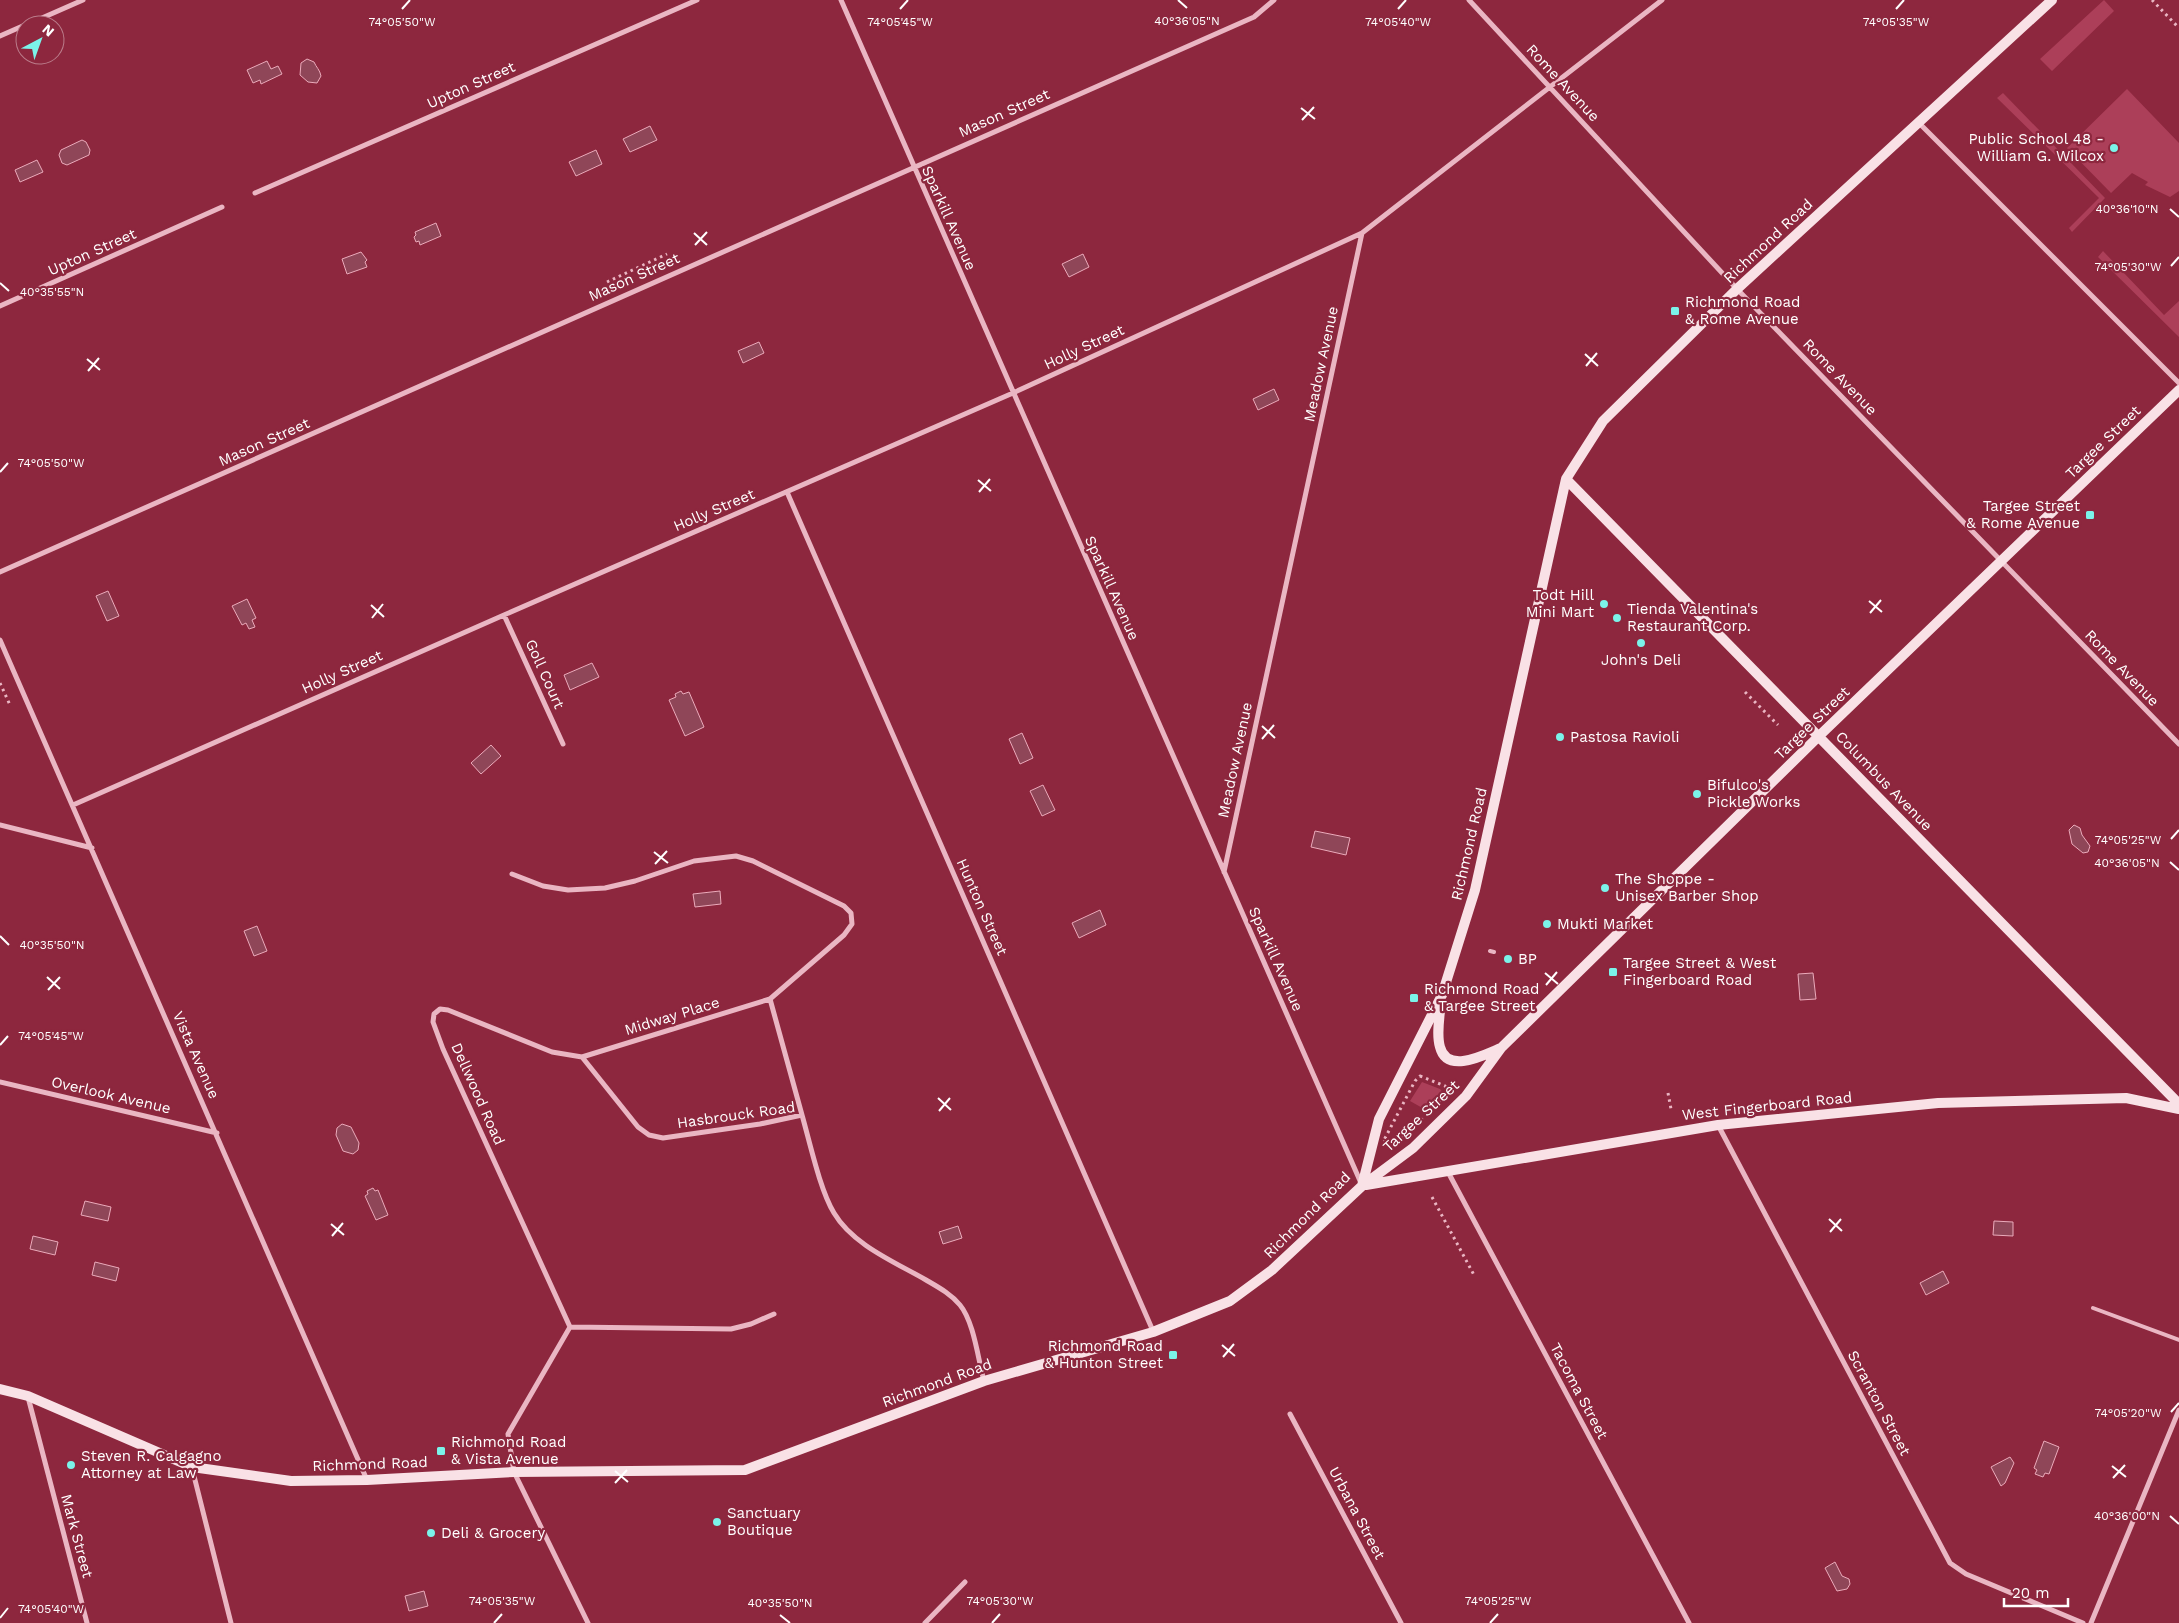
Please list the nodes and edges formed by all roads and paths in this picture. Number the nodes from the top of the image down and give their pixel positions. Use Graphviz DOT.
graph roads {
  1 [pos="83,0"];
  2 [pos="697,0"];
  3 [pos="841,0"];
  4 [pos="1274,0"];
  5 [pos="1469,0"];
  6 [pos="1662,0"];
  7 [pos="2052,0"];
  8 [pos="2152,0"];
  9 [pos="48,15"];
  10 [pos="2179,28"];
  11 [pos="15,29"];
  12 [pos="0,36"];
  13 [pos="1550,88"];
  14 [pos="1918,122"];
  15 [pos="913,167"];
  16 [pos="255,193"];
  17 [pos="222,207"];
  18 [pos="1362,233"];
  19 [pos="667,254"];
  20 [pos="607,282"];
  21 [pos="1737,289"];
  22 [pos="0,306"];
  23 [pos="2179,383"];
  24 [pos="2179,390"];
  25 [pos="1013,393"];
  26 [pos="1566,479"];
  27 [pos="788,492"];
  28 [pos="2002,562"];
  29 [pos="0,572"];
  30 [pos="504,615"];
  31 [pos="0,640"];
  32 [pos="0,683"];
  33 [pos="1746,692"];
  34 [pos="10,706"];
  35 [pos="1778,725"];
  36 [pos="1819,736"];
  37 [pos="563,744"];
  38 [pos="2179,744"];
  39 [pos="73,805"];
  40 [pos="0,826"];
  41 [pos="92,848"];
  42 [pos="1224,873"];
  43 [pos="512,874"];
  44 [pos="1442,995"];
  45 [pos="770,999"];
  46 [pos="1501,1048"];
  47 [pos="582,1057"];
  48 [pos="1422,1076"];
  49 [pos="0,1082"];
  50 [pos="1668,1093"];
  51 [pos="2179,1104"];
  52 [pos="1671,1109"];
  53 [pos="2179,1109"];
  54 [pos="802,1115"];
  55 [pos="1718,1125"];
  56 [pos="217,1133"];
  57 [pos="1448,1172"];
  58 [pos="1362,1186"];
  59 [pos="1432,1197"];
  60 [pos="1474,1275"];
  61 [pos="2093,1308"];
  62 [pos="774,1314"];
  63 [pos="570,1327"];
  64 [pos="1153,1332"];
  65 [pos="2179,1340"];
  66 [pos="984,1381"];
  67 [pos="0,1388"];
  68 [pos="28,1396"];
  69 [pos="2179,1410"];
  70 [pos="1290,1414"];
  71 [pos="192,1467"];
  72 [pos="514,1472"];
  73 [pos="367,1480"];
  74 [pos="965,1582"];
  75 [pos="87,1623"];
  76 [pos="231,1623"];
  77 [pos="588,1623"];
  78 [pos="925,1623"];
  79 [pos="1401,1623"];
  80 [pos="1689,1623"];
  81 [pos="2083,1623"];
  82 [pos="2091,1623"];
  1 -- 9 [label="street"];
  2 -- 16 [label="street, Upton Street"];
  3 -- 15 [label="street, Sparkill Avenue"];
  4 -- 15 [label="street, Mason Street"];
  5 -- 13 [label="street, Rome Avenue"];
  6 -- 13 [label="street"];
  7 -- 14 [label="main road, Richmond Road"];
  8 -- 10 [label="path"];
  11 -- 12 [label="street"];
  13 -- 18 [label="street"];
  13 -- 21 [label="street, Rome Avenue"];
  14 -- 21 [label="main road, Richmond Road"];
  14 -- 23 [label="street"];
  15 -- 25 [label="street, Sparkill Avenue"];
  15 -- 29 [label="street, Mason Street"];
  17 -- 22 [label="street, Upton Street"];
  18 -- 25 [label="street, Holly Street"];
  18 -- 42 [label="street, Meadow Avenue"];
  19 -- 20 [label="path"];
  21 -- 26 [label="main road, Richmond Road"];
  21 -- 28 [label="street, Rome Avenue"];
  24 -- 28 [label="main road, Targee Street"];
  25 -- 27 [label="street, Holly Street"];
  25 -- 42 [label="street, Sparkill Avenue"];
  26 -- 36 [label="main road, Columbus Avenue"];
  26 -- 44 [label="main road, Richmond Road"];
  27 -- 30 [label="street, Holly Street"];
  27 -- 64 [label="street, Hunton Street"];
  28 -- 36 [label="main road, Targee Street"];
  28 -- 38 [label="street, Rome Avenue"];
  30 -- 37 [label="street, Goll Court"];
  30 -- 39 [label="street, Holly Street"];
  31 -- 39 [label="street, Vista Avenue"];
  32 -- 34 [label="path"];
  33 -- 35 [label="path"];
  36 -- 46 [label="main road, Targee Street"];
  36 -- 51 [label="main road, Columbus Avenue"];
  39 -- 41 [label="street, Vista Avenue"];
  40 -- 41 [label="street"];
  41 -- 56 [label="street, Vista Avenue"];
  42 -- 58 [label="street, Sparkill Avenue"];
  43 -- 45 [label="street"];
  44 -- 46 [label="main road"];
  44 -- 58 [label="main road, Richmond Road"];
  45 -- 47 [label="street, Midway Place"];
  45 -- 54 [label="street"];
  46 -- 58 [label="main road, Targee Street"];
  47 -- 54 [label="street, Hasbrouck Road"];
  47 -- 63 [label="street, Dellwood Road"];
  48 -- 48 [label="path"];
  49 -- 56 [label="street, Overlook Avenue"];
  50 -- 52 [label="path"];
  53 -- 55 [label="main road, West Fingerboard Road"];
  54 -- 66 [label="street, Hasbrouck Road"];
  55 -- 57 [label="main road, West Fingerboard Road"];
  55 -- 81 [label="street, Scranton Street"];
  56 -- 73 [label="street, Vista Avenue"];
  57 -- 58 [label="main road, West Fingerboard Road"];
  57 -- 80 [label="street, Tacoma Street"];
  58 -- 64 [label="main road, Richmond Road"];
  59 -- 60 [label="path"];
  61 -- 65 [label="lane"];
  62 -- 63 [label="street"];
  63 -- 72 [label="street"];
  64 -- 66 [label="main road, Richmond Road"];
  66 -- 72 [label="main road, Richmond Road"];
  67 -- 68 [label="main road, Richmond Road"];
  68 -- 71 [label="main road, Richmond Road"];
  68 -- 75 [label="street, Mark Street"];
  69 -- 82 [label="street"];
  70 -- 79 [label="street, Urbana Street"];
  71 -- 73 [label="main road, Richmond Road"];
  71 -- 76 [label="street"];
  72 -- 73 [label="main road, Richmond Road"];
  72 -- 77 [label="street"];
  74 -- 78 [label="street"];
}
